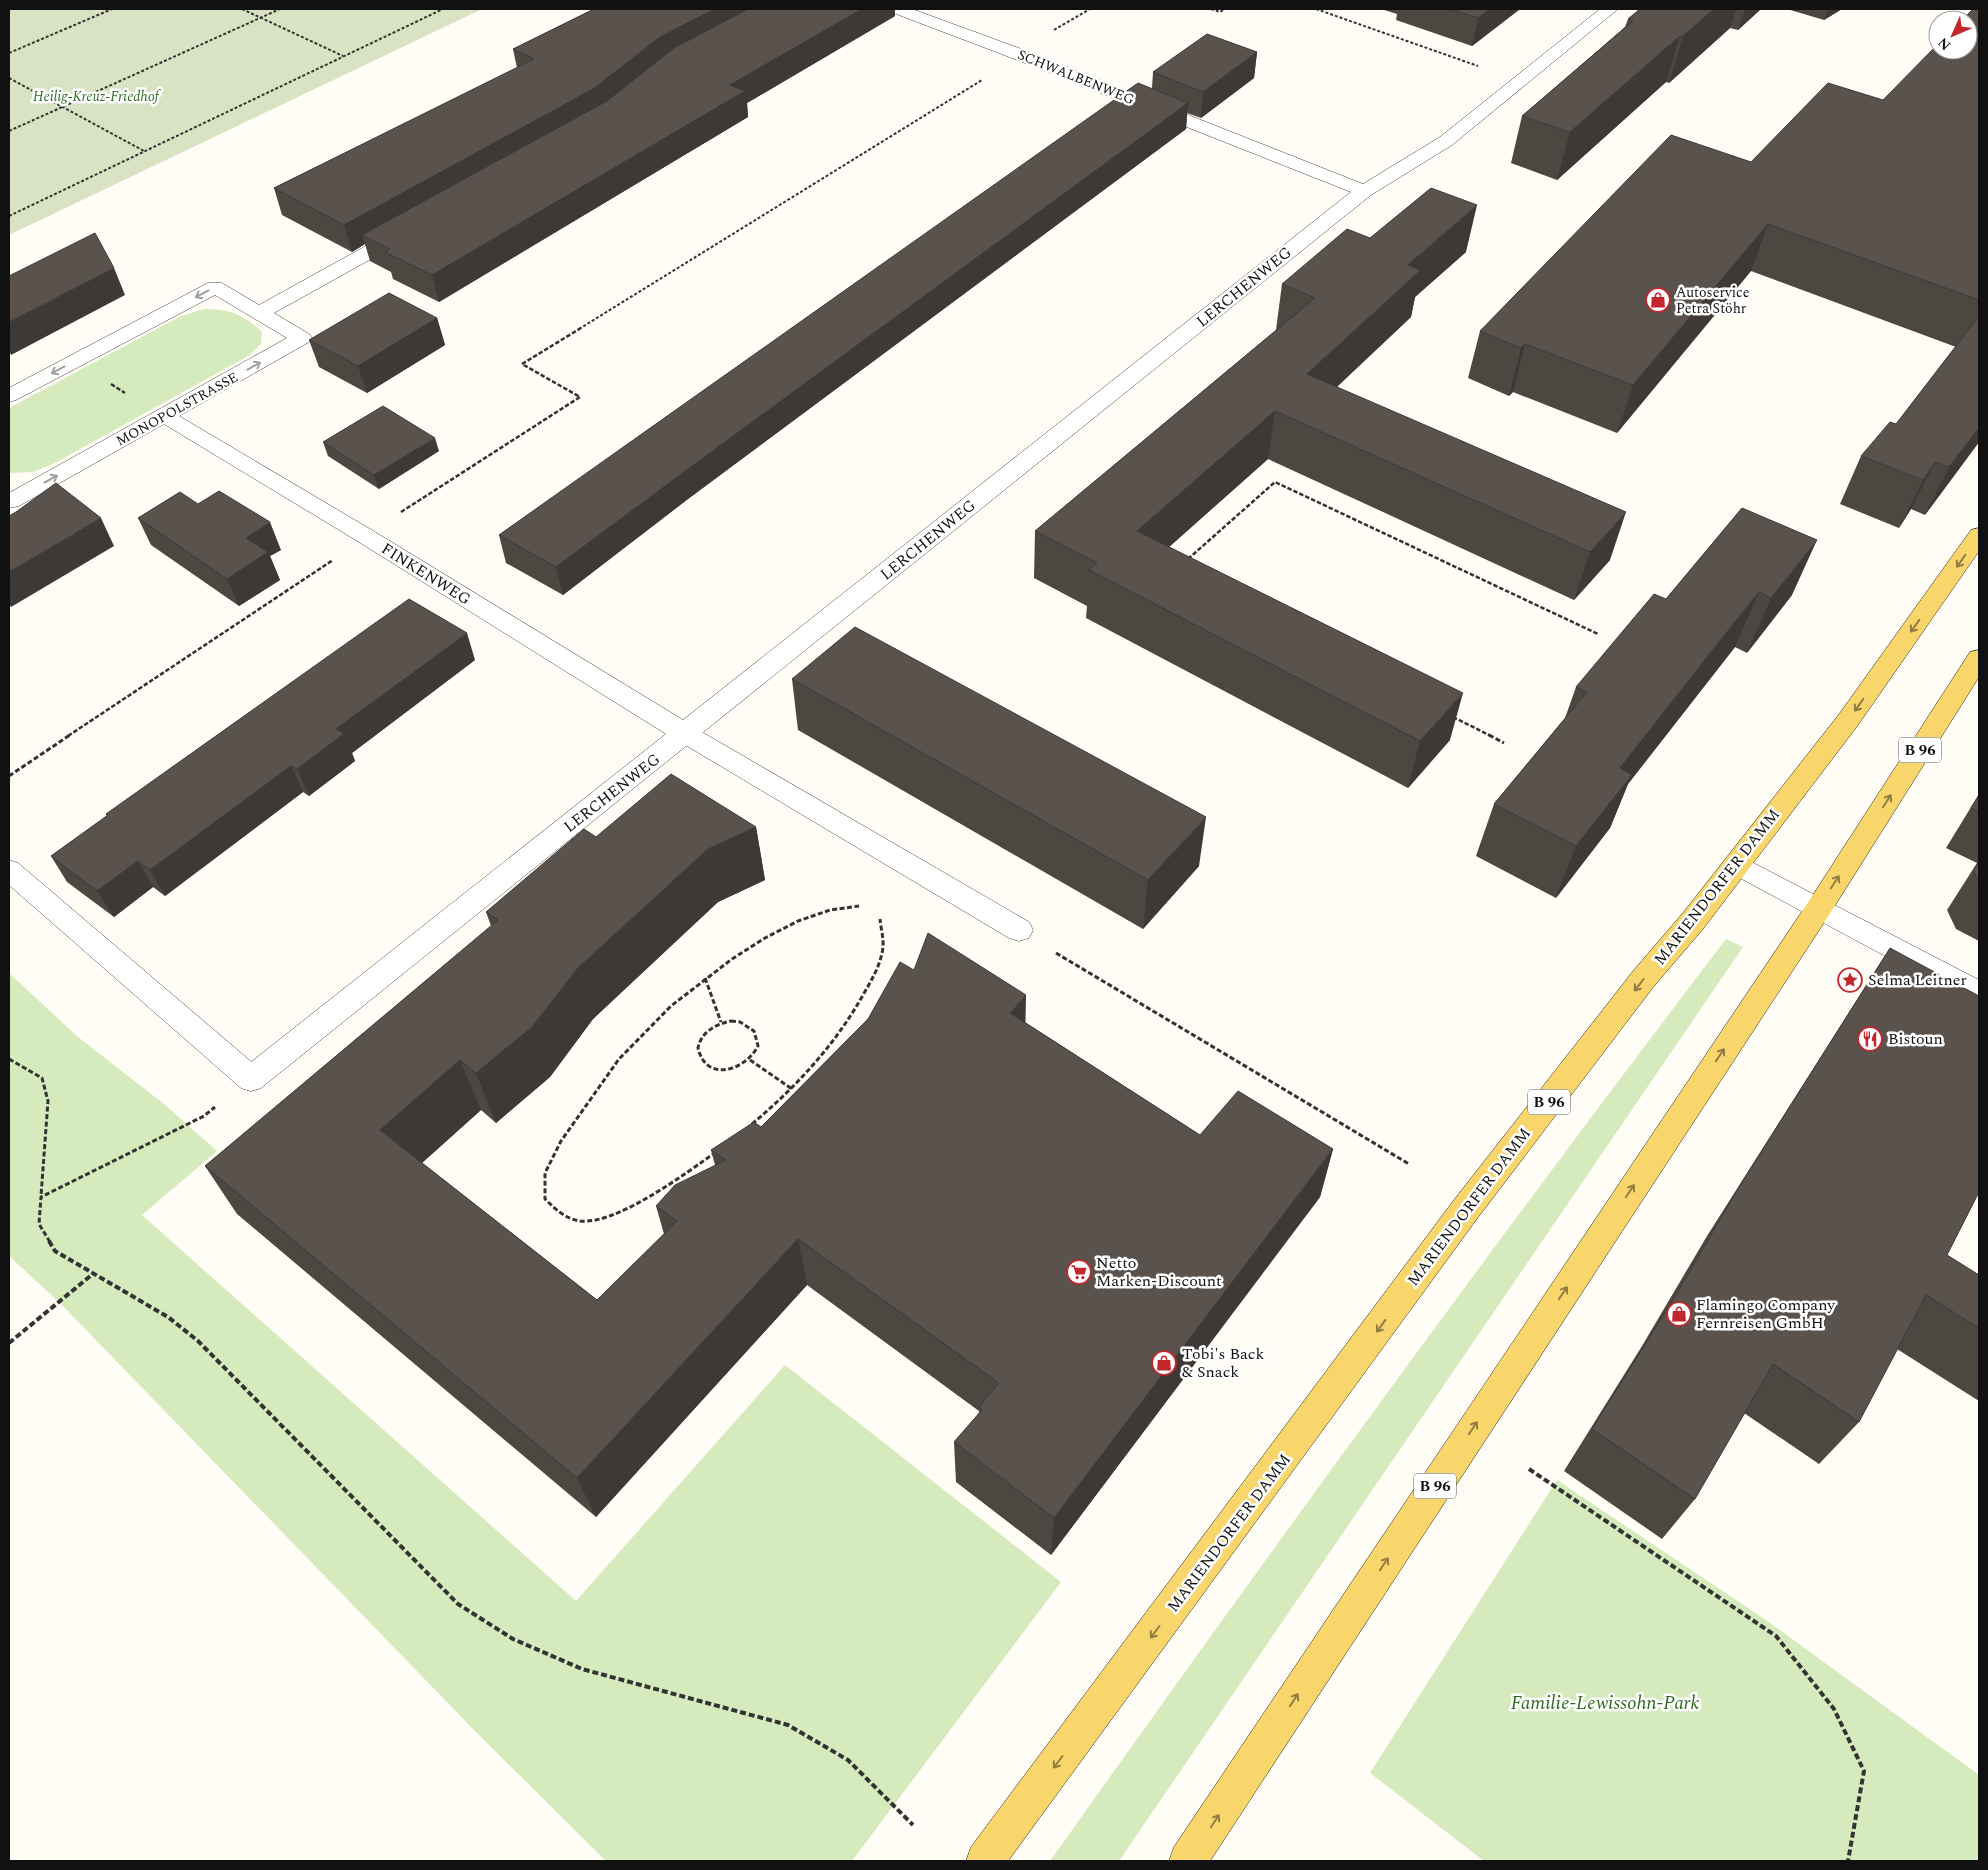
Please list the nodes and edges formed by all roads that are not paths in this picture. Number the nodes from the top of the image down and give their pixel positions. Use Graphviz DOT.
graph roads {
  1 [pos="898,9"];
  2 [pos="1610,9"];
  3 [pos="1364,191"];
  4 [pos="415,227"];
  5 [pos="259,314"];
  6 [pos="9,396"];
  7 [pos="164,416"];
  8 [pos="9,500"];
  9 [pos="1979,535"];
  10 [pos="1979,658"];
  11 [pos="686,734"];
  12 [pos="1736,864"];
  13 [pos="9,870"];
  14 [pos="1819,908"];
  15 [pos="1019,930"];
  16 [pos="1979,993"];
  17 [pos="985,1861"];
  18 [pos="1188,1861"];
  1 -- 3 [label="street, SCHWALBENWEG"];
  2 -- 3 [label="street, LERCHENWEG"];
  3 -- 11 [label="street, LERCHENWEG"];
  4 -- 5 [label="street"];
  5 -- 6 [label="street, MONOPOLSTRASSE, one-way"];
  7 -- 5 [label="street, MONOPOLSTRASSE, one-way"];
  8 -- 7 [label="street, MONOPOLSTRASSE, one-way"];
  7 -- 11 [label="street, FINKENWEG"];
  9 -- 12 [label="main road, MARIENDORFER DAMM / B 96, one-way"];
  14 -- 10 [label="main road, B 96, one-way"];
  11 -- 13 [label="street, LERCHENWEG"];
  11 -- 15 [label="street, FINKENWEG"];
  12 -- 14 [label="street"];
  12 -- 17 [label="main road, MARIENDORFER DAMM / B 96, one-way"];
  14 -- 16 [label="street"];
  18 -- 14 [label="main road, B 96, one-way"];
}
